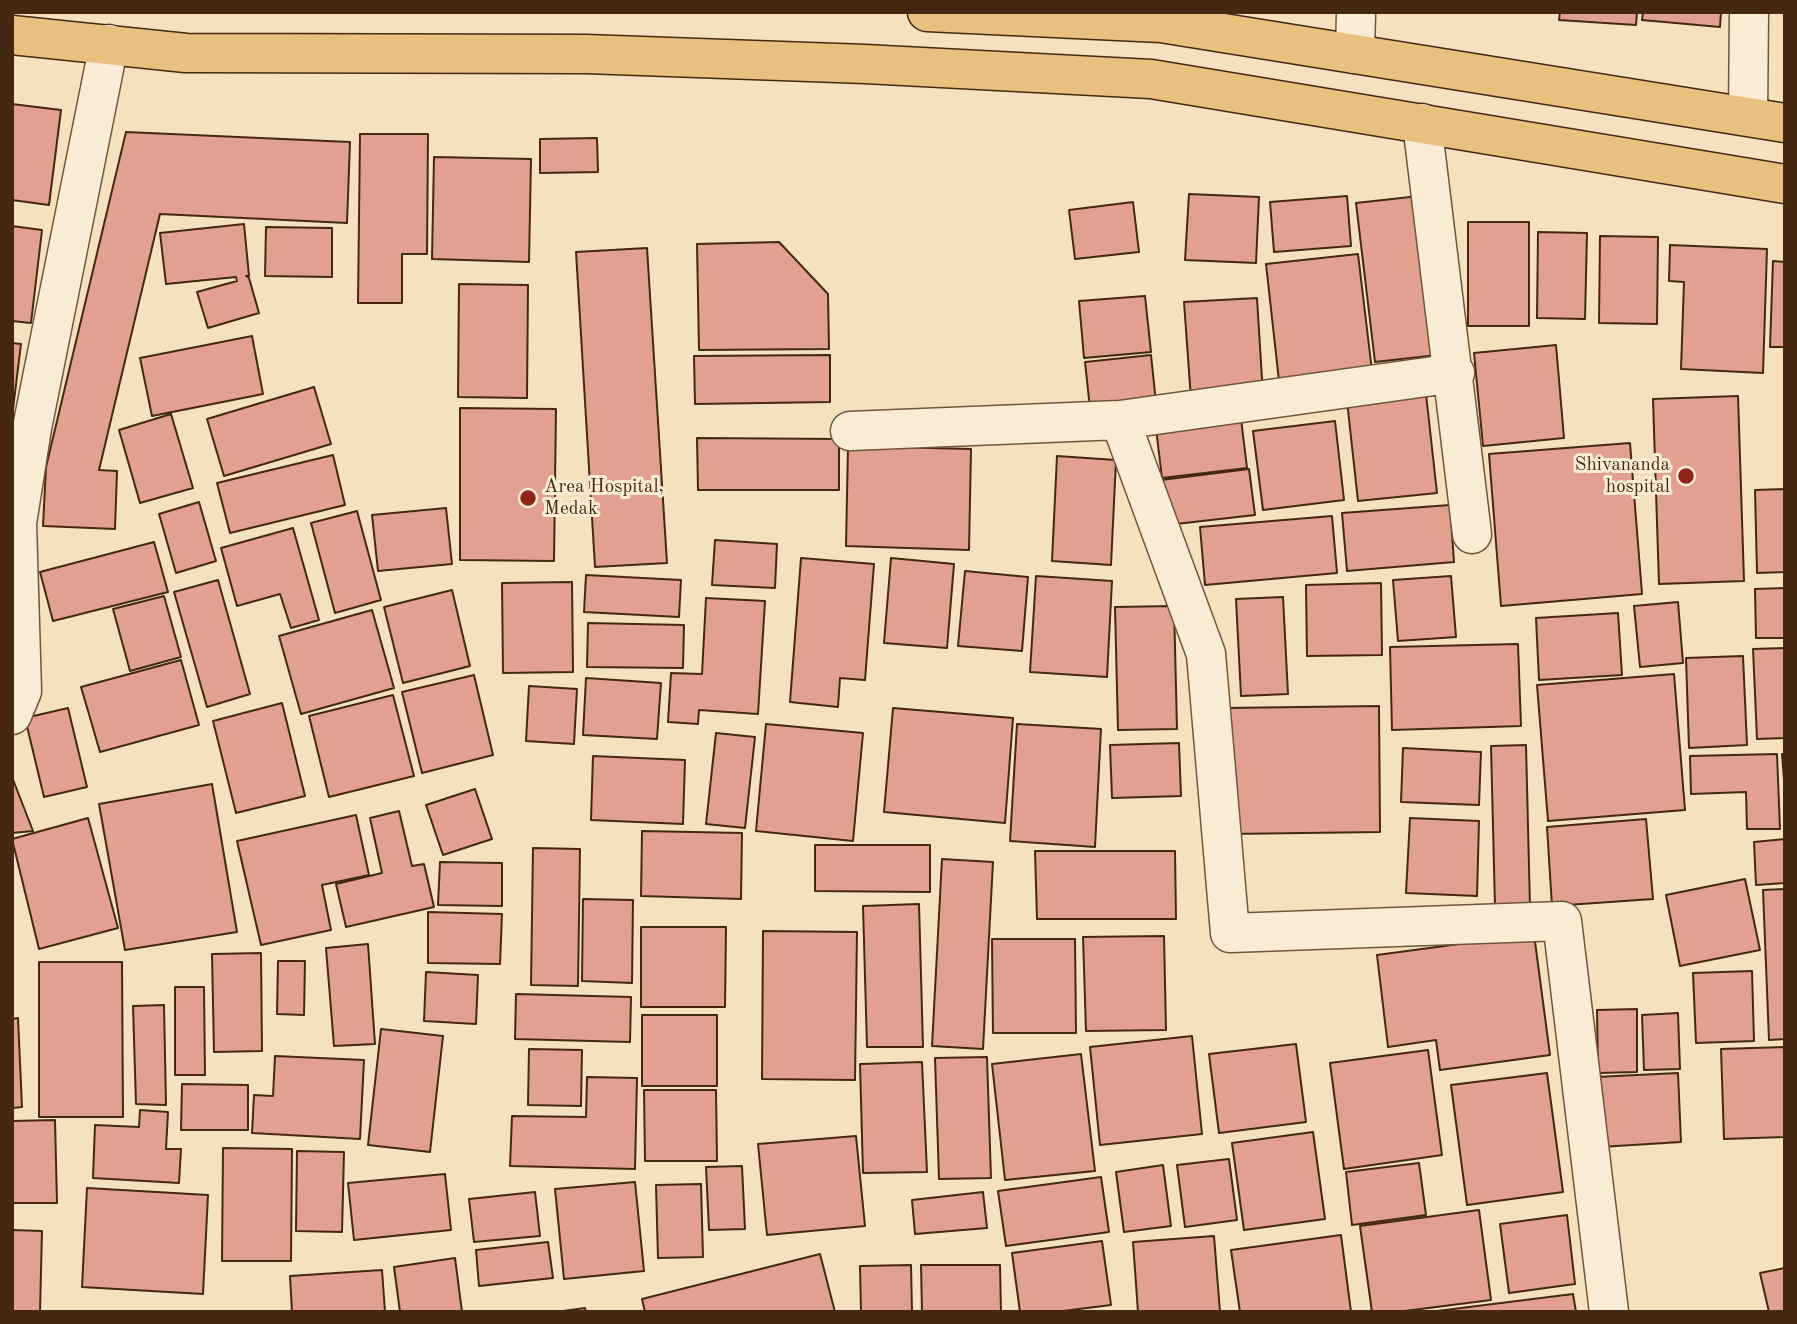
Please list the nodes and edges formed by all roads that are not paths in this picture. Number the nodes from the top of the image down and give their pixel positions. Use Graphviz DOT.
graph roads {
  1 [pos="928,12"];
  2 [pos="1356,12"];
  3 [pos="1749,12"];
  4 [pos="12,36"];
  5 [pos="109,44"];
  6 [pos="1355,54"];
  7 [pos="1748,117"];
  8 [pos="1422,123"];
  9 [pos="1785,123"];
  10 [pos="1785,184"];
  11 [pos="1455,373"];
  12 [pos="1120,420"];
  13 [pos="850,431"];
  14 [pos="15,523"];
  15 [pos="1472,534"];
  16 [pos="12,715"];
  17 [pos="1609,1312"];
  1 -- 6 [label="highway"];
  2 -- 6 [label="street"];
  3 -- 7 [label="street"];
  4 -- 5 [label="highway"];
  5 -- 8 [label="highway"];
  5 -- 14 [label="street"];
  6 -- 7 [label="highway"];
  7 -- 9 [label="highway"];
  8 -- 10 [label="highway"];
  8 -- 11 [label="street"];
  11 -- 12 [label="street"];
  11 -- 15 [label="street"];
  12 -- 13 [label="street"];
  12 -- 17 [label="street"];
  14 -- 16 [label="street"];
}
